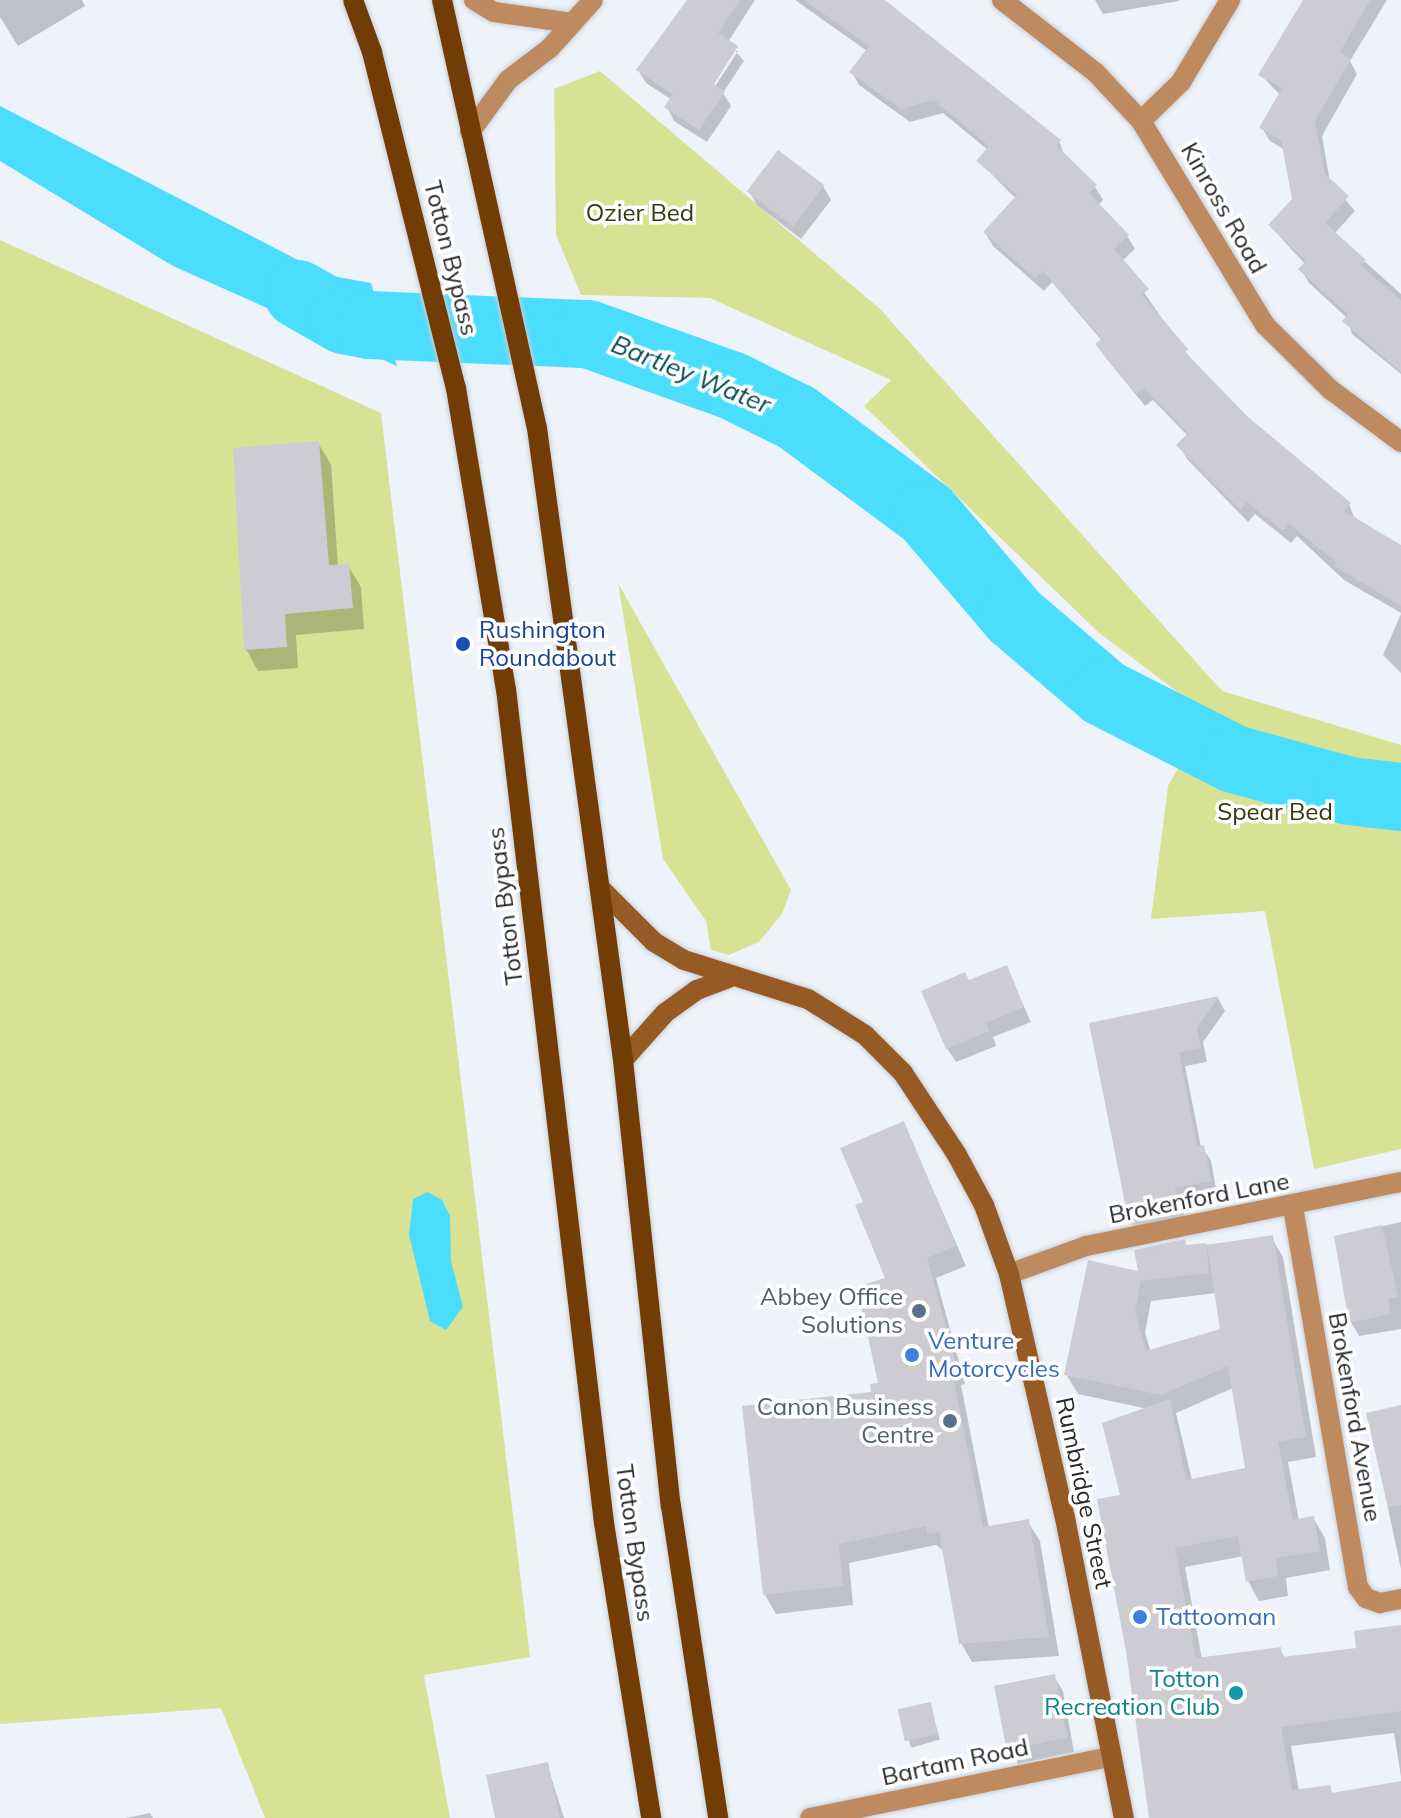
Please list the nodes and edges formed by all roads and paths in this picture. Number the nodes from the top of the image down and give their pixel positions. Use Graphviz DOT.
graph roads {
  1 [pos="353,0"];
  2 [pos="442,0"];
  3 [pos="474,0"];
  4 [pos="593,0"];
  5 [pos="1002,0"];
  6 [pos="1230,0"];
  7 [pos="572,23"];
  8 [pos="1141,121"];
  9 [pos="470,132"];
  10 [pos="1401,442"];
  11 [pos="601,889"];
  12 [pos="729,978"];
  13 [pos="623,1060"];
  14 [pos="1401,1182"];
  15 [pos="1293,1207"];
  16 [pos="1009,1274"];
  17 [pos="1401,1599"];
  18 [pos="1111,1757"];
  19 [pos="651,1818"];
  20 [pos="718,1818"];
  21 [pos="810,1818"];
  22 [pos="1124,1818"];
  1 -- 19 [label="main road, Totton Bypass"];
  2 -- 9 [label="main road, Totton Bypass"];
  3 -- 7 [label="street"];
  4 -- 7 [label="street"];
  5 -- 8 [label="street, Kinross Road"];
  6 -- 8 [label="street"];
  7 -- 9 [label="street"];
  8 -- 10 [label="street, Kinross Road"];
  9 -- 11 [label="main road, Totton Bypass"];
  11 -- 12 [label="main road, Rumbridge Street"];
  11 -- 13 [label="main road, Totton Bypass"];
  12 -- 13 [label="main road"];
  12 -- 16 [label="main road, Rumbridge Street"];
  13 -- 20 [label="main road, Totton Bypass"];
  14 -- 15 [label="street, Brokenford Lane"];
  15 -- 16 [label="street, Brokenford Lane"];
  15 -- 17 [label="street, Brokenford Avenue"];
  16 -- 18 [label="main road, Rumbridge Street"];
  18 -- 21 [label="street, Bartam Road"];
  18 -- 22 [label="main road, Rumbridge Street"];
}
